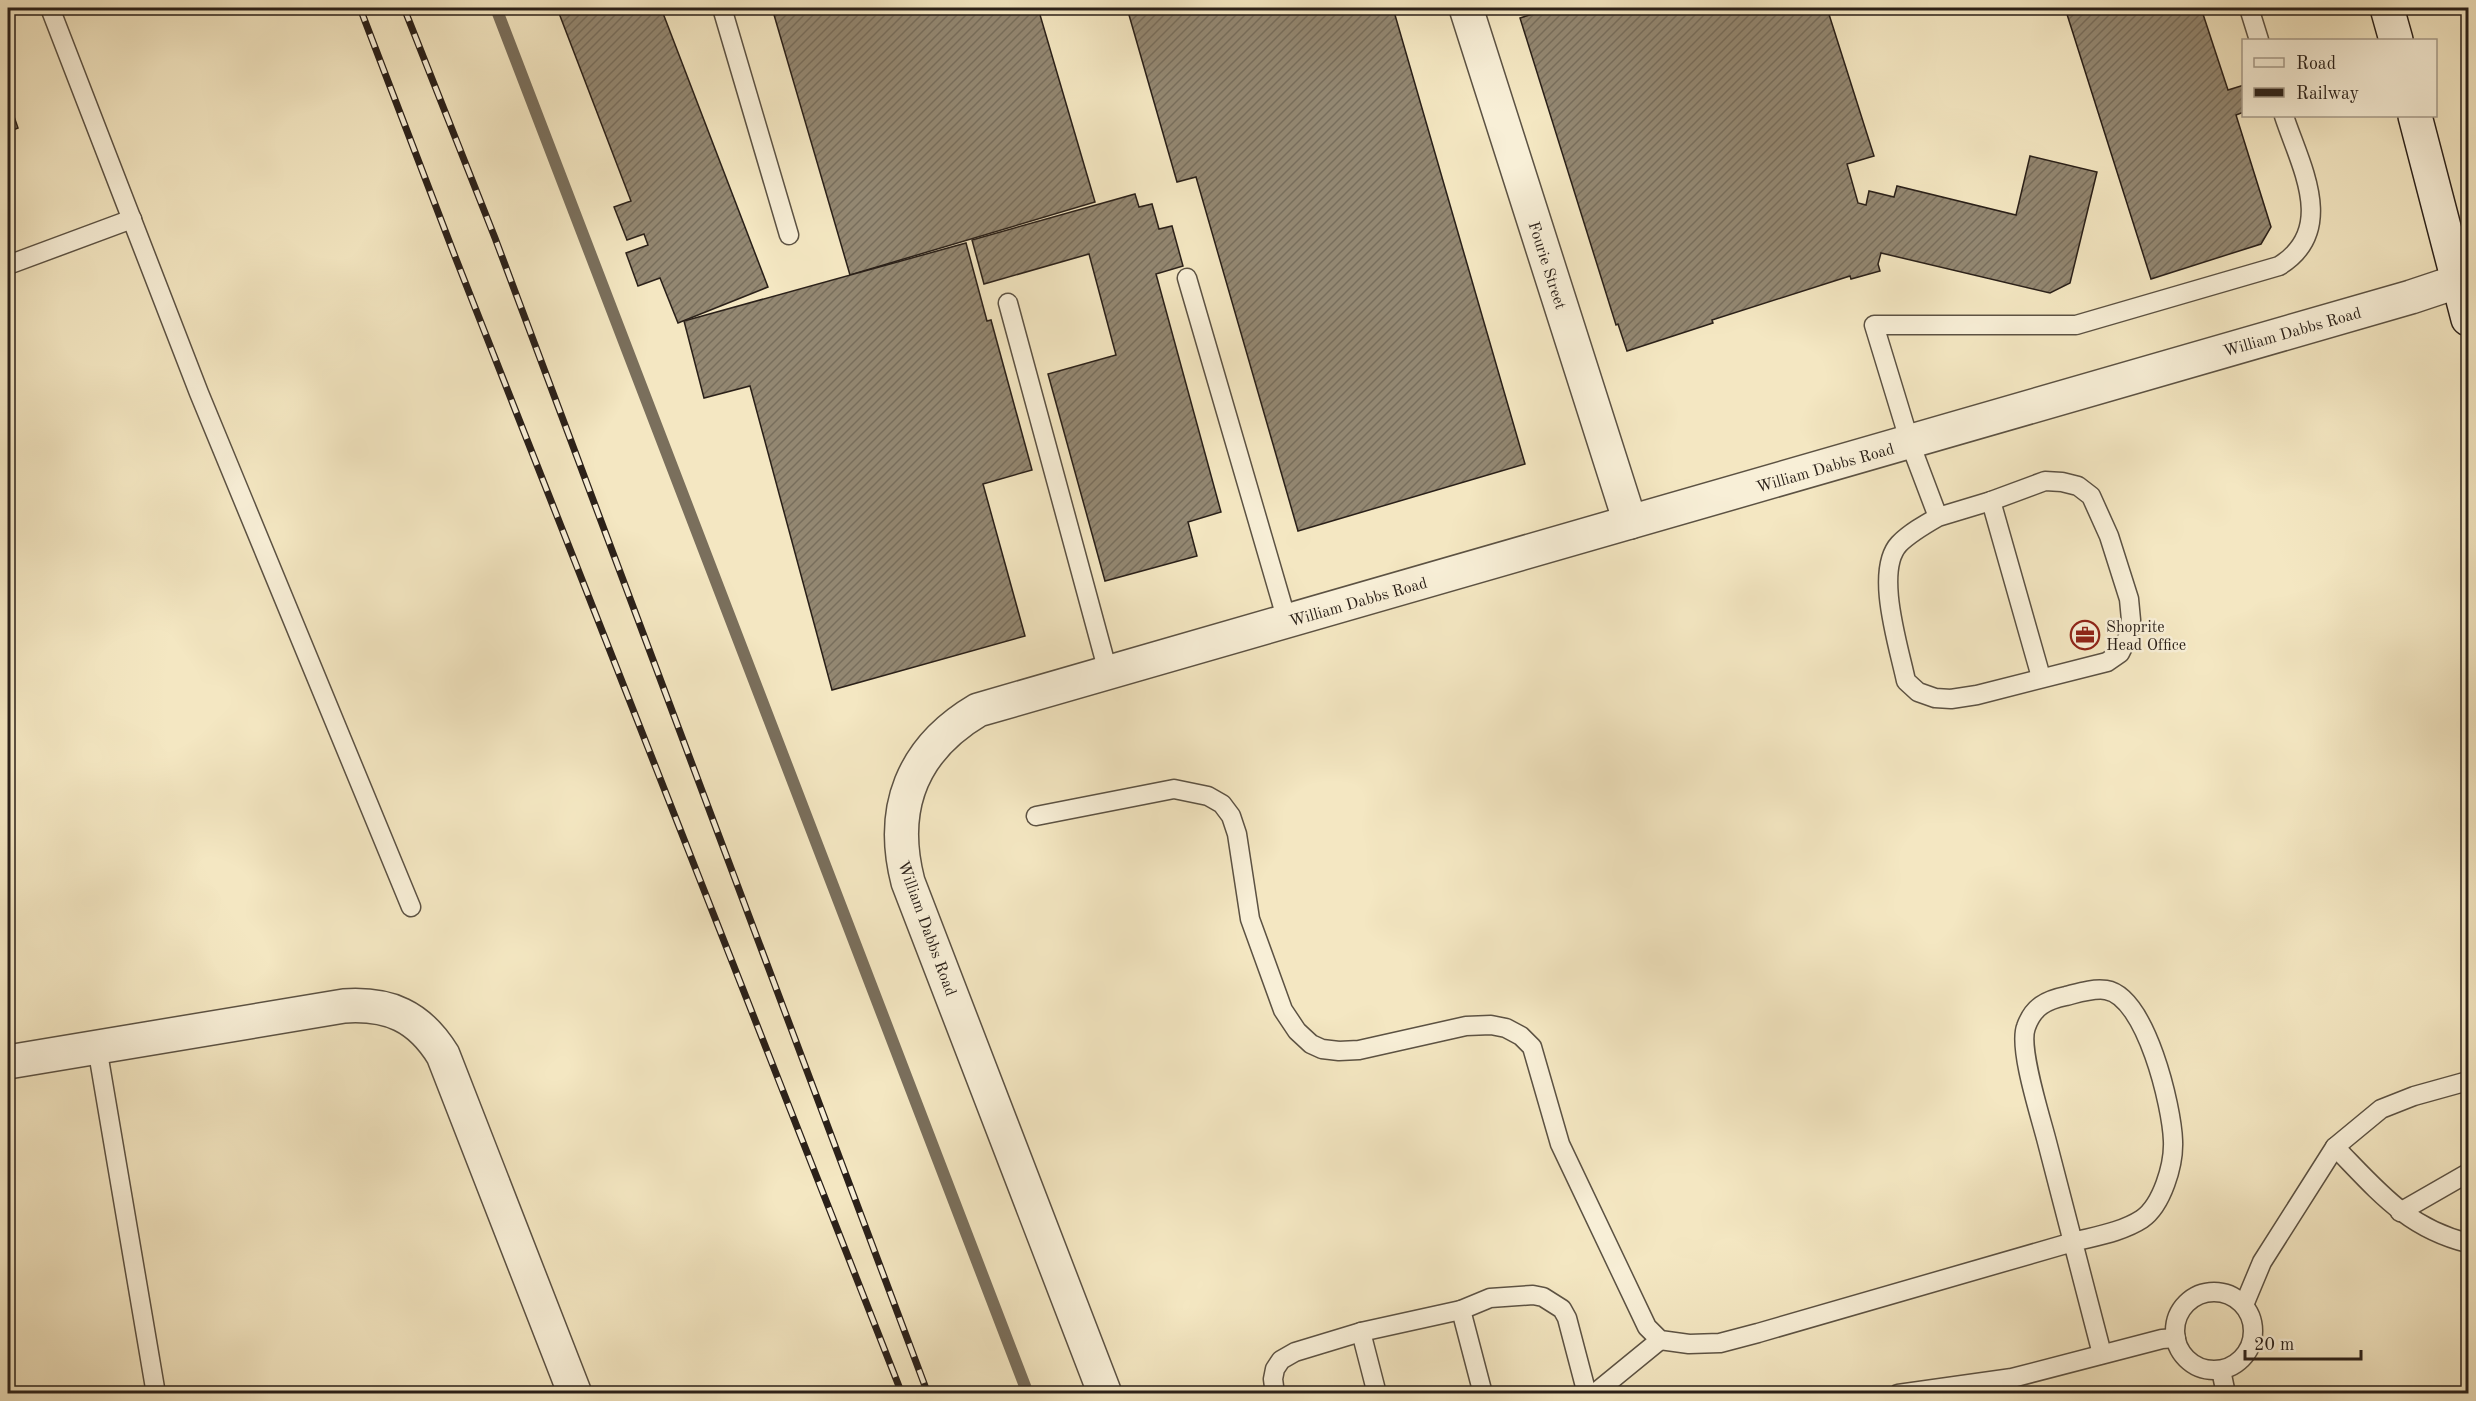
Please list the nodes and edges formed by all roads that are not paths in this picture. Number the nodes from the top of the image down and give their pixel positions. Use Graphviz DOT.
graph roads {
  1 [pos="50,8"];
  2 [pos="722,8"];
  3 [pos="1466,8"];
  4 [pos="2249,8"];
  5 [pos="2387,8"];
  6 [pos="2259,39"];
  7 [pos="2396,39"];
  8 [pos="2284,117"];
  9 [pos="2415,117"];
  10 [pos="132,219"];
  11 [pos="789,235"];
  12 [pos="8,265"];
  13 [pos="1187,278"];
  14 [pos="2463,279"];
  15 [pos="1008,303"];
  16 [pos="2469,319"];
  17 [pos="1910,442"];
  18 [pos="1991,501"];
  19 [pos="1938,517"];
  20 [pos="1630,522"];
  21 [pos="1287,621"];
  22 [pos="1108,672"];
  23 [pos="2041,677"];
  24 [pos="1036,816"];
  25 [pos="411,907"];
  26 [pos="98,1047"];
  27 [pos="8,1062"];
  28 [pos="2469,1081"];
  29 [pos="2335,1148"];
  30 [pos="2469,1173"];
  31 [pos="2400,1212"];
  32 [pos="2073,1242"];
  33 [pos="2469,1243"];
  34 [pos="2244,1305"];
  35 [pos="1461,1310"];
  36 [pos="1361,1332"];
  37 [pos="2176,1338"];
  38 [pos="1660,1340"];
  39 [pos="2102,1354"];
  40 [pos="2221,1370"];
  41 [pos="2013,1386"];
  42 [pos="156,1394"];
  43 [pos="575,1394"];
  44 [pos="1105,1394"];
  45 [pos="1275,1394"];
  46 [pos="1377,1394"];
  47 [pos="1483,1394"];
  48 [pos="1587,1394"];
  49 [pos="1594,1394"];
  50 [pos="1898,1394"];
  51 [pos="2226,1394"];
  1 -- 10 [label="lane"];
  2 -- 11 [label="lane"];
  3 -- 20 [label="street, Fourie Street"];
  4 -- 6 [label="lane"];
  5 -- 7 [label="street"];
  8 -- 17 [label="lane"];
  9 -- 14 [label="street"];
  10 -- 12 [label="lane"];
  10 -- 25 [label="lane"];
  13 -- 21 [label="lane"];
  14 -- 16 [label="street"];
  14 -- 17 [label="street, William Dabbs Road"];
  15 -- 22 [label="lane"];
  17 -- 19 [label="lane"];
  17 -- 20 [label="street, William Dabbs Road"];
  18 -- 19 [label="lane"];
  18 -- 23 [label="lane"];
  18 -- 23 [label="lane"];
  19 -- 23 [label="lane"];
  20 -- 21 [label="street, William Dabbs Road"];
  21 -- 22 [label="street, William Dabbs Road"];
  22 -- 44 [label="street, William Dabbs Road"];
  24 -- 38 [label="lane"];
  26 -- 27 [label="street"];
  26 -- 42 [label="lane"];
  26 -- 43 [label="street"];
  28 -- 29 [label="lane"];
  29 -- 31 [label="lane"];
  29 -- 34 [label="lane"];
  30 -- 31 [label="lane"];
  31 -- 33 [label="lane"];
  32 -- 32 [label="lane"];
  32 -- 38 [label="lane"];
  32 -- 39 [label="lane"];
  34 -- 37 [label="lane"];
  34 -- 40 [label="lane"];
  35 -- 36 [label="lane"];
  35 -- 47 [label="lane"];
  35 -- 48 [label="lane"];
  36 -- 45 [label="lane"];
  36 -- 46 [label="lane"];
  37 -- 39 [label="lane"];
  37 -- 40 [label="lane"];
  38 -- 49 [label="lane"];
  39 -- 41 [label="lane"];
  40 -- 51 [label="lane"];
  41 -- 50 [label="lane"];
}
